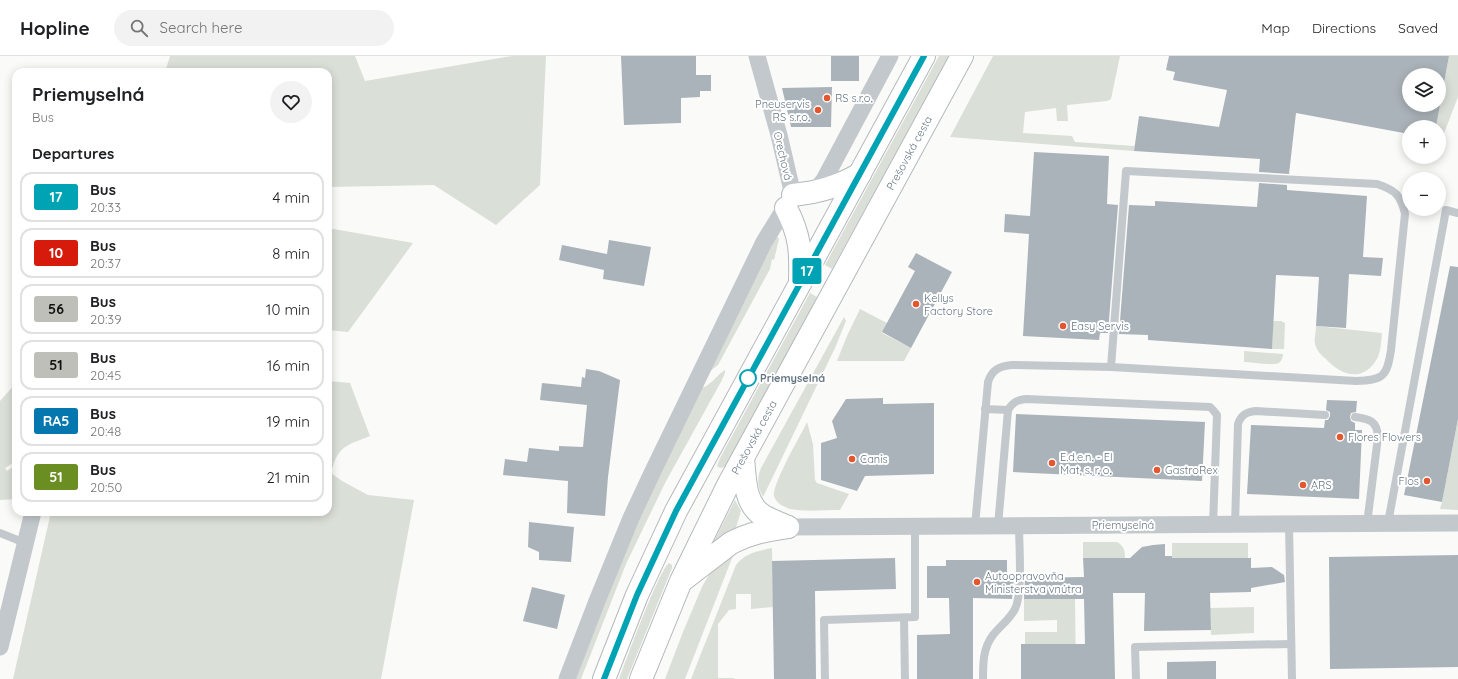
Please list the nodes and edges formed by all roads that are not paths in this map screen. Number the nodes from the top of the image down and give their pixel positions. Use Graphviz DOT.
graph roads {
  1 [pos="757,56"];
  2 [pos="890,56"];
  3 [pos="924,56"];
  4 [pos="962,56"];
  5 [pos="860,174"];
  6 [pos="814,193"];
  7 [pos="789,201"];
  8 [pos="1458,212"];
  9 [pos="800,284"];
  10 [pos="1111,367"];
  11 [pos="985,409"];
  12 [pos="1008,410"];
  13 [pos="1325,415"];
  14 [pos="1356,417"];
  15 [pos="743,458"];
  16 [pos="32,516"];
  17 [pos="1388,523"];
  18 [pos="1458,523"];
  19 [pos="1213,524"];
  20 [pos="1235,524"];
  21 [pos="1289,524"];
  22 [pos="1367,524"];
  23 [pos="915,526"];
  24 [pos="975,526"];
  25 [pos="998,526"];
  26 [pos="1019,526"];
  27 [pos="788,527"];
  28 [pos="0,533"];
  29 [pos="25,543"];
  30 [pos="681,581"];
  31 [pos="904,618"];
  32 [pos="1291,644"];
  33 [pos="0,646"];
  34 [pos="567,679"];
  35 [pos="604,679"];
  36 [pos="641,679"];
  37 [pos="825,679"];
  38 [pos="905,679"];
  39 [pos="982,679"];
  40 [pos="1136,679"];
  41 [pos="1292,679"];
  1 -- 7 [label="street, Orechová"];
  2 -- 6 [label="street"];
  3 -- 5 [label="highway"];
  4 -- 15 [label="highway, Prešovská cesta"];
  5 -- 6 [label="highway"];
  5 -- 9 [label="highway"];
  6 -- 7 [label="highway"];
  7 -- 9 [label="highway"];
  7 -- 34 [label="street"];
  8 -- 17 [label="lane"];
  9 -- 35 [label="highway"];
  10 -- 10 [label="lane"];
  10 -- 11 [label="lane"];
  11 -- 12 [label="lane"];
  11 -- 24 [label="lane"];
  12 -- 19 [label="lane"];
  12 -- 25 [label="lane"];
  13 -- 20 [label="lane"];
  14 -- 22 [label="lane"];
  15 -- 27 [label="highway"];
  15 -- 30 [label="highway, Prešovská cesta"];
  16 -- 29 [label="street"];
  17 -- 18 [label="street, Priemyselná"];
  17 -- 22 [label="street, Priemyselná"];
  19 -- 20 [label="street, Priemyselná"];
  19 -- 26 [label="street, Priemyselná"];
  20 -- 21 [label="street, Priemyselná"];
  21 -- 22 [label="street, Priemyselná"];
  21 -- 32 [label="lane"];
  23 -- 24 [label="street, Priemyselná"];
  23 -- 27 [label="street, Priemyselná"];
  23 -- 31 [label="lane"];
  24 -- 25 [label="street, Priemyselná"];
  25 -- 26 [label="street, Priemyselná"];
  26 -- 39 [label="lane"];
  27 -- 30 [label="highway"];
  28 -- 29 [label="lane"];
  29 -- 33 [label="street"];
  30 -- 36 [label="highway, Prešovská cesta"];
  31 -- 37 [label="lane"];
  31 -- 38 [label="lane"];
  32 -- 40 [label="lane"];
  32 -- 41 [label="lane"];
}
